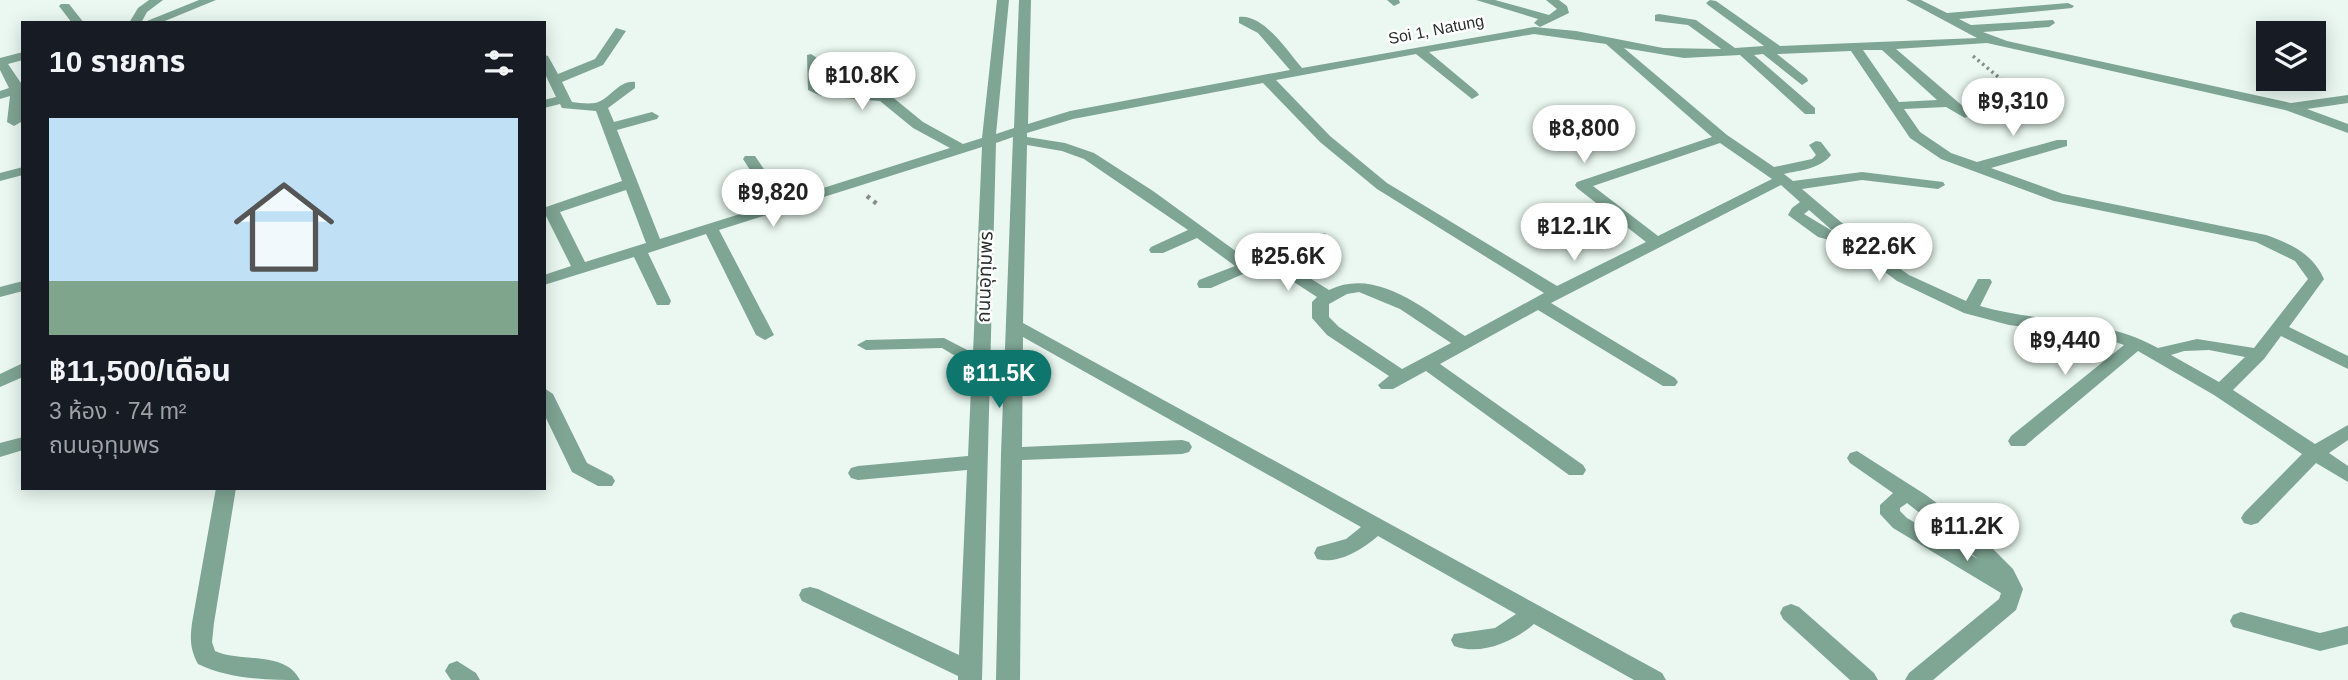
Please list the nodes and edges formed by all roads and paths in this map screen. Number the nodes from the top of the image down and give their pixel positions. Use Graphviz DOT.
graph roads {
  1 [pos="157,0"];
  2 [pos="209,0"];
  3 [pos="1003,0"];
  4 [pos="1026,0"];
  5 [pos="1482,0"];
  6 [pos="1552,0"];
  7 [pos="1912,0"];
  8 [pos="1713,3"];
  9 [pos="65,6"];
  10 [pos="2068,6"];
  11 [pos="1947,17"];
  12 [pos="1547,18"];
  13 [pos="1659,18"];
  14 [pos="1244,20"];
  15 [pos="76,21"];
  16 [pos="136,21"];
  17 [pos="154,21"];
  18 [pos="2049,23"];
  19 [pos="1532,29"];
  20 [pos="1970,29"];
  21 [pos="620,31"];
  22 [pos="1988,39"];
  23 [pos="1611,43"];
  24 [pos="1958,43"];
  25 [pos="1885,46"];
  26 [pos="1856,47"];
  27 [pos="1419,50"];
  28 [pos="1771,50"];
  29 [pos="1737,52"];
  30 [pos="21,57"];
  31 [pos="811,58"];
  32 [pos="0,62"];
  33 [pos="546,62"];
  34 [pos="1300,73"];
  35 [pos="1267,79"];
  36 [pos="556,80"];
  37 [pos="2002,80"];
  38 [pos="1802,81"];
  39 [pos="630,85"];
  40 [pos="19,89"];
  41 [pos="0,95"];
  42 [pos="1472,95"];
  43 [pos="564,99"];
  44 [pos="2344,102"];
  45 [pos="1949,103"];
  46 [pos="546,104"];
  47 [pos="1895,106"];
  48 [pos="601,107"];
  49 [pos="2289,107"];
  50 [pos="1810,111"];
  51 [pos="1965,114"];
  52 [pos="652,117"];
  53 [pos="12,122"];
  54 [pos="611,127"];
  55 [pos="2348,130"];
  56 [pos="1020,134"];
  57 [pos="989,138"];
  58 [pos="1722,138"];
  59 [pos="2062,143"];
  60 [pos="1815,145"];
  61 [pos="960,148"];
  62 [pos="750,159"];
  63 [pos="1973,168"];
  64 [pos="21,172"];
  65 [pos="0,177"];
  66 [pos="1781,179"];
  67 [pos="629,184"];
  68 [pos="1938,186"];
  69 [pos="782,207"];
  70 [pos="711,229"];
  71 [pos="1199,231"];
  72 [pos="1319,236"];
  73 [pos="1656,242"];
  74 [pos="647,249"];
  75 [pos="1157,250"];
  76 [pos="1267,258"];
  77 [pos="1247,267"];
  78 [pos="581,269"];
  79 [pos="546,279"];
  80 [pos="21,282"];
  81 [pos="1984,282"];
  82 [pos="1205,284"];
  83 [pos="0,292"];
  84 [pos="1556,293"];
  85 [pos="1329,297"];
  86 [pos="663,300"];
  87 [pos="1538,303"];
  88 [pos="1970,309"];
  89 [pos="1014,325"];
  90 [pos="2280,329"];
  91 [pos="765,335"];
  92 [pos="2137,342"];
  93 [pos="1464,343"];
  94 [pos="866,345"];
  95 [pos="2160,353"];
  96 [pos="2258,355"];
  97 [pos="981,363"];
  98 [pos="1427,363"];
  99 [pos="2348,363"];
  100 [pos="21,370"];
  101 [pos="0,381"];
  102 [pos="1669,382"];
  103 [pos="2221,391"];
  104 [pos="546,398"];
  105 [pos="2348,430"];
  106 [pos="2018,441"];
  107 [pos="21,444"];
  108 [pos="1182,447"];
  109 [pos="1,452"];
  110 [pos="2315,453"];
  111 [pos="1011,454"];
  112 [pos="1857,458"];
  113 [pos="978,462"];
  114 [pos="1576,470"];
  115 [pos="858,473"];
  116 [pos="2348,475"];
  117 [pos="605,481"];
  118 [pos="226,490"];
  119 [pos="2251,517"];
  120 [pos="1377,526"];
  121 [pos="1325,553"];
  122 [pos="810,595"];
  123 [pos="1532,613"];
  124 [pos="1791,613"];
  125 [pos="2241,621"];
  126 [pos="2348,635"];
  127 [pos="1462,640"];
  128 [pos="970,676"];
  129 [pos="288,680"];
  130 [pos="1008,680"];
  131 [pos="1654,680"];
  132 [pos="1866,680"];
  133 [pos="1917,680"];
  1 -- 16 [label="street"];
  2 -- 17 [label="street"];
  3 -- 57 [label="street, ถนนอุทุมพร"];
  4 -- 56 [label="street, ถนนอุทุมพร"];
  5 -- 12 [label="street"];
  6 -- 12 [label="street"];
  7 -- 11 [label="street"];
  8 -- 28 [label="street"];
  9 -- 15 [label="street"];
  10 -- 11 [label="street"];
  11 -- 20 [label="street"];
  12 -- 19 [label="street"];
  13 -- 29 [label="street"];
  14 -- 34 [label="street"];
  18 -- 20 [label="street"];
  19 -- 23 [label="street, Soi 1, Natung"];
  19 -- 27 [label="street, Soi 1, Natung"];
  20 -- 22 [label="street"];
  21 -- 36 [label="street"];
  22 -- 24 [label="street, Soi 1, Natung"];
  22 -- 49 [label="street"];
  23 -- 29 [label="street, Soi 1, Natung"];
  23 -- 58 [label="street"];
  24 -- 25 [label="street, Soi 1, Natung"];
  24 -- 37 [label="path"];
  25 -- 26 [label="street, Soi 1, Natung"];
  25 -- 45 [label="street"];
  26 -- 28 [label="street, Soi 1, Natung"];
  26 -- 47 [label="street"];
  27 -- 34 [label="street, Soi 1, Natung"];
  27 -- 42 [label="street"];
  28 -- 29 [label="street, Soi 1, Natung"];
  28 -- 38 [label="street"];
  29 -- 50 [label="street"];
  30 -- 32 [label="street"];
  31 -- 61 [label="street"];
  32 -- 40 [label="street"];
  33 -- 36 [label="street"];
  34 -- 35 [label="street, Soi 1, Natung"];
  35 -- 56 [label="street, Soi 1, Natung"];
  35 -- 84 [label="street"];
  36 -- 43 [label="street"];
  39 -- 48 [label="street"];
  40 -- 41 [label="street"];
  40 -- 53 [label="street"];
  43 -- 46 [label="street"];
  43 -- 48 [label="street"];
  44 -- 49 [label="street"];
  45 -- 47 [label="street"];
  45 -- 51 [label="street"];
  47 -- 63 [label="street"];
  48 -- 54 [label="street"];
  49 -- 55 [label="street"];
  52 -- 54 [label="street"];
  54 -- 67 [label="street"];
  56 -- 57 [label="street, Soi 1, Natung"];
  56 -- 71 [label="street"];
  56 -- 89 [label="street, ถนนอุทุมพร"];
  57 -- 61 [label="street, Soi 1, Natung"];
  57 -- 97 [label="street, ถนนอุทุมพร"];
  58 -- 66 [label="street"];
  58 -- 73 [label="street"];
  59 -- 63 [label="street"];
  60 -- 66 [label="street"];
  61 -- 69 [label="street, Soi 1, Natung"];
  62 -- 69 [label="street"];
  63 -- 90 [label="street"];
  64 -- 65 [label="street"];
  66 -- 68 [label="street"];
  66 -- 73 [label="street"];
  66 -- 88 [label="street"];
  67 -- 74 [label="street"];
  67 -- 78 [label="street"];
  69 -- 70 [label="street, Soi 1, Natung"];
  70 -- 74 [label="street, Soi 1, Natung"];
  70 -- 91 [label="street"];
  71 -- 75 [label="street"];
  71 -- 77 [label="street"];
  72 -- 76 [label="street"];
  73 -- 84 [label="street"];
  74 -- 78 [label="street, Soi 1, Natung"];
  74 -- 86 [label="street"];
  76 -- 77 [label="street"];
  76 -- 85 [label="street"];
  77 -- 82 [label="street"];
  78 -- 79 [label="street, Soi 1, Natung"];
  80 -- 83 [label="street"];
  81 -- 88 [label="street"];
  84 -- 87 [label="street"];
  85 -- 93 [label="street"];
  85 -- 98 [label="street"];
  87 -- 93 [label="street"];
  87 -- 102 [label="street"];
  88 -- 92 [label="street"];
  89 -- 111 [label="street, ถนนอุทุมพร"];
  89 -- 120 [label="street"];
  90 -- 96 [label="street"];
  90 -- 99 [label="street"];
  92 -- 95 [label="street"];
  92 -- 106 [label="street"];
  93 -- 98 [label="street"];
  94 -- 97 [label="street"];
  95 -- 96 [label="street"];
  95 -- 103 [label="street"];
  96 -- 103 [label="street"];
  97 -- 113 [label="street, ถนนอุทุมพร"];
  98 -- 114 [label="street"];
  100 -- 101 [label="street"];
  103 -- 110 [label="street"];
  104 -- 117 [label="street"];
  105 -- 110 [label="street"];
  107 -- 109 [label="street"];
  108 -- 111 [label="street"];
  110 -- 116 [label="street"];
  110 -- 119 [label="street"];
  111 -- 130 [label="street, ถนนอุทุมพร"];
  112 -- 133 [label="street"];
  113 -- 115 [label="street"];
  113 -- 128 [label="street, ถนนอุทุมพร"];
  118 -- 129 [label="street"];
  120 -- 121 [label="street"];
  120 -- 123 [label="street"];
  122 -- 128 [label="street"];
  123 -- 127 [label="street"];
  123 -- 131 [label="street"];
  124 -- 132 [label="street"];
  125 -- 126 [label="street"];
}
